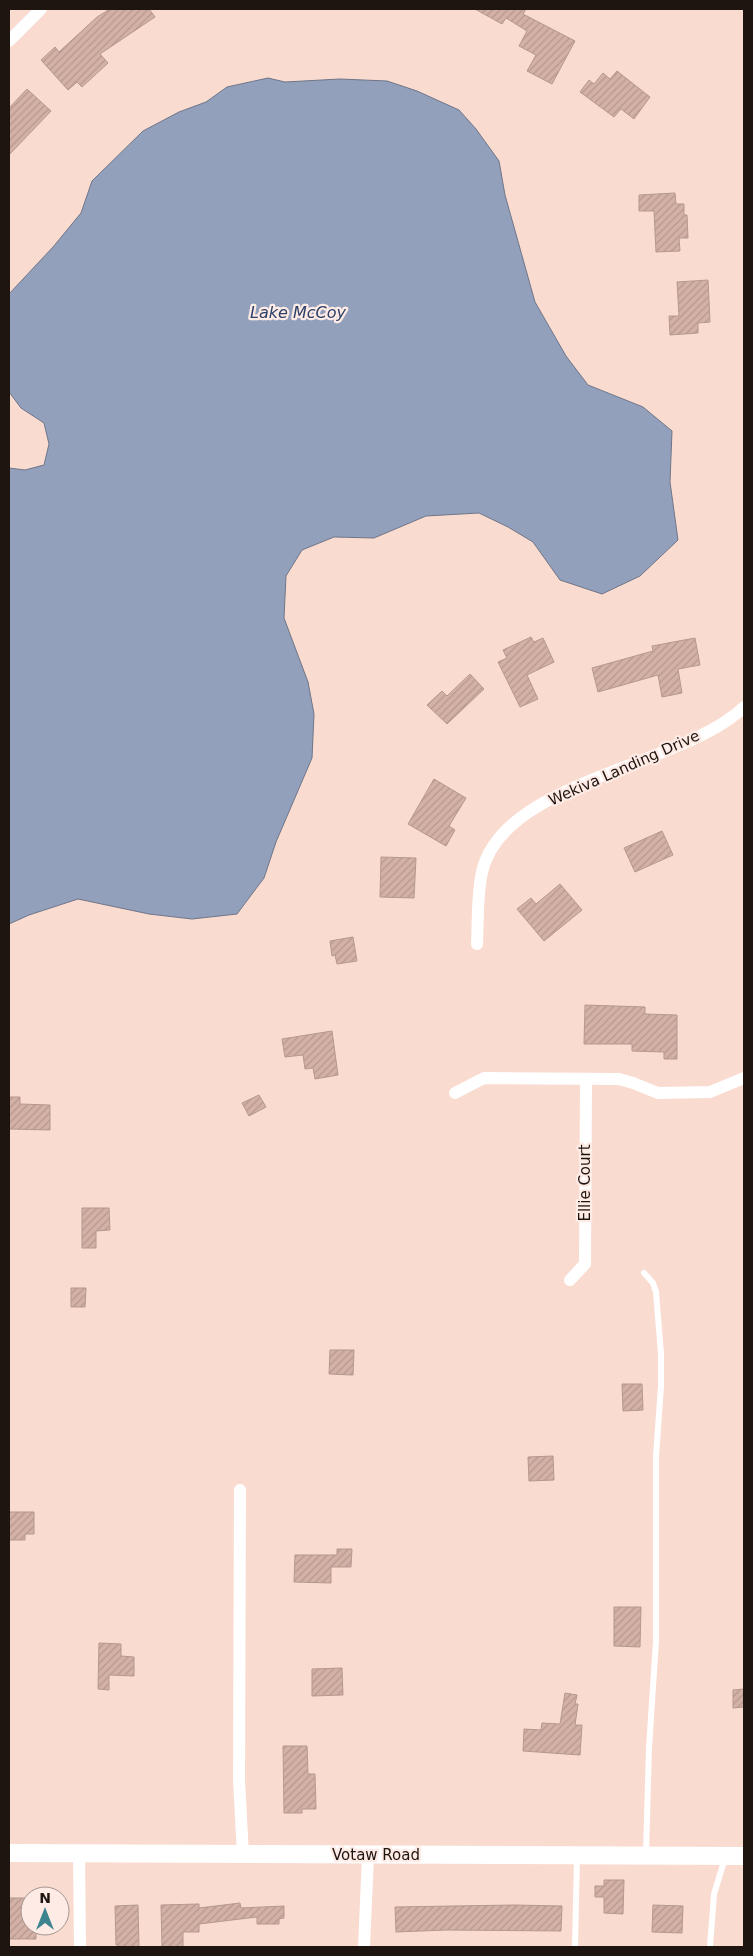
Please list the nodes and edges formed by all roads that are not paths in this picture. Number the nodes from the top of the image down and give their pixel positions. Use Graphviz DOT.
graph roads {
  1 [pos="41,9"];
  2 [pos="9,41"];
  3 [pos="744,707"];
  4 [pos="477,944"];
  5 [pos="744,1078"];
  6 [pos="586,1079"];
  7 [pos="455,1093"];
  8 [pos="644,1273"];
  9 [pos="570,1280"];
  10 [pos="240,1490"];
  11 [pos="9,1853"];
  12 [pos="79,1853"];
  13 [pos="243,1855"];
  14 [pos="368,1856"];
  15 [pos="578,1856"];
  16 [pos="646,1856"];
  17 [pos="726,1856"];
  18 [pos="744,1856"];
  19 [pos="80,1947"];
  20 [pos="364,1947"];
  21 [pos="575,1947"];
  22 [pos="710,1947"];
  1 -- 2 [label="street"];
  3 -- 4 [label="street, Wekiva Landing Drive"];
  5 -- 6 [label="street"];
  6 -- 7 [label="street"];
  6 -- 9 [label="street, Ellie Court"];
  8 -- 16 [label="lane"];
  10 -- 13 [label="street"];
  11 -- 12 [label="street, Votaw Road"];
  12 -- 13 [label="street, Votaw Road"];
  12 -- 19 [label="street"];
  13 -- 14 [label="street, Votaw Road"];
  14 -- 15 [label="street, Votaw Road"];
  14 -- 20 [label="street"];
  15 -- 16 [label="street, Votaw Road"];
  15 -- 21 [label="lane"];
  16 -- 17 [label="street, Votaw Road"];
  17 -- 18 [label="street, Votaw Road"];
  17 -- 22 [label="lane"];
}
